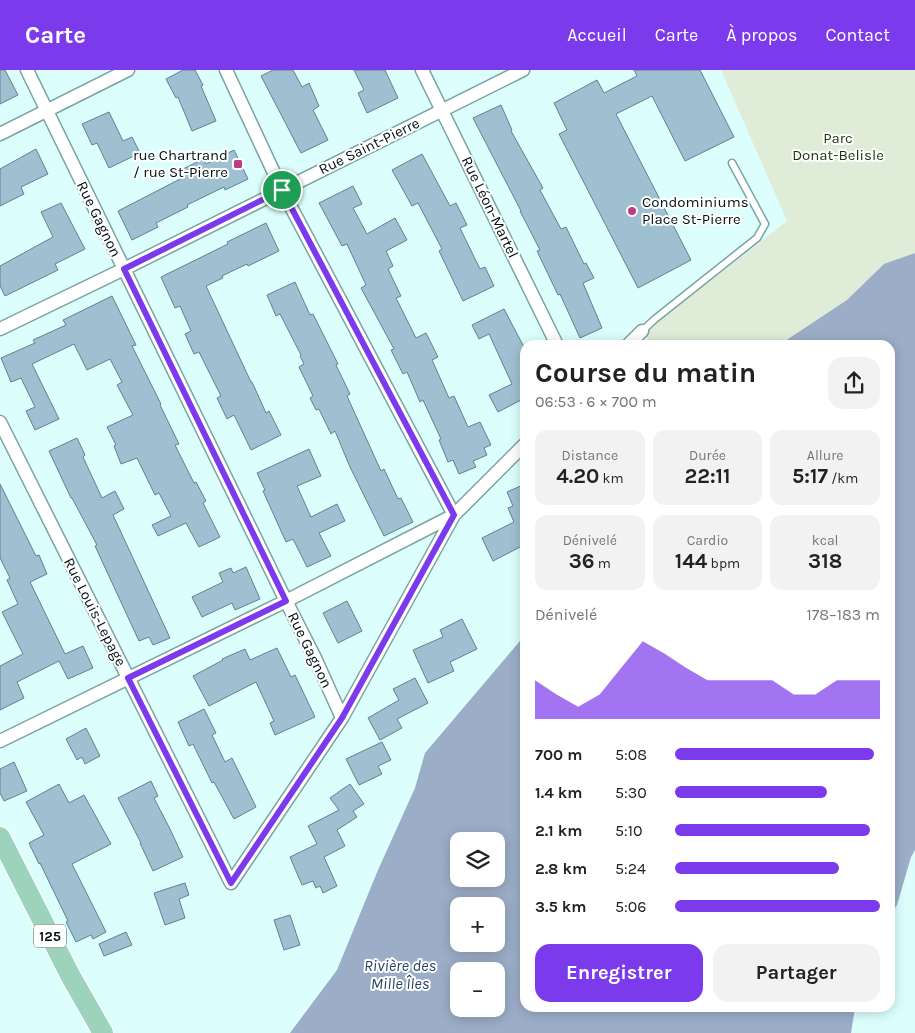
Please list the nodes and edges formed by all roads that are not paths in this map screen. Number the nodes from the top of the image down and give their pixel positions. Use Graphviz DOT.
graph roads {
  1 [pos="27,70"];
  2 [pos="128,70"];
  3 [pos="226,70"];
  4 [pos="422,70"];
  5 [pos="523,70"];
  6 [pos="47,110"];
  7 [pos="443,110"];
  8 [pos="0,134"];
  9 [pos="732,163"];
  10 [pos="282,190"];
  11 [pos="124,269"];
  12 [pos="0,328"];
  13 [pos="642,332"];
  14 [pos="556,340"];
  15 [pos="633,340"];
  16 [pos="0,422"];
  17 [pos="520,449"];
  18 [pos="454,515"];
  19 [pos="286,601"];
  20 [pos="128,678"];
  21 [pos="342,718"];
  22 [pos="0,741"];
  23 [pos="0,837"];
  24 [pos="103,1033"];
  1 -- 6 [label="street, Rue Gagnon"];
  2 -- 6 [label="street"];
  3 -- 10 [label="street"];
  4 -- 7 [label="street, Rue Léon-Martel"];
  5 -- 7 [label="street, Rue Saint-Pierre"];
  6 -- 8 [label="street"];
  6 -- 11 [label="street, Rue Gagnon"];
  7 -- 10 [label="street, Rue Saint-Pierre"];
  7 -- 14 [label="street, Rue Léon-Martel"];
  9 -- 13 [label="lane"];
  10 -- 11 [label="street, Rue Saint-Pierre"];
  10 -- 18 [label="street"];
  11 -- 12 [label="street, Rue Saint-Pierre"];
  11 -- 19 [label="street, Rue Gagnon"];
  13 -- 15 [label="street"];
  16 -- 20 [label="street, Rue Louis-Lepage"];
  17 -- 18 [label="street"];
  18 -- 19 [label="street"];
  18 -- 21 [label="street"];
  19 -- 20 [label="street"];
  19 -- 21 [label="street, Rue Gagnon"];
  20 -- 21 [label="street, Rue Louis-Lepage"];
  20 -- 22 [label="street"];
  23 -- 24 [label="main road, 125"];
}
